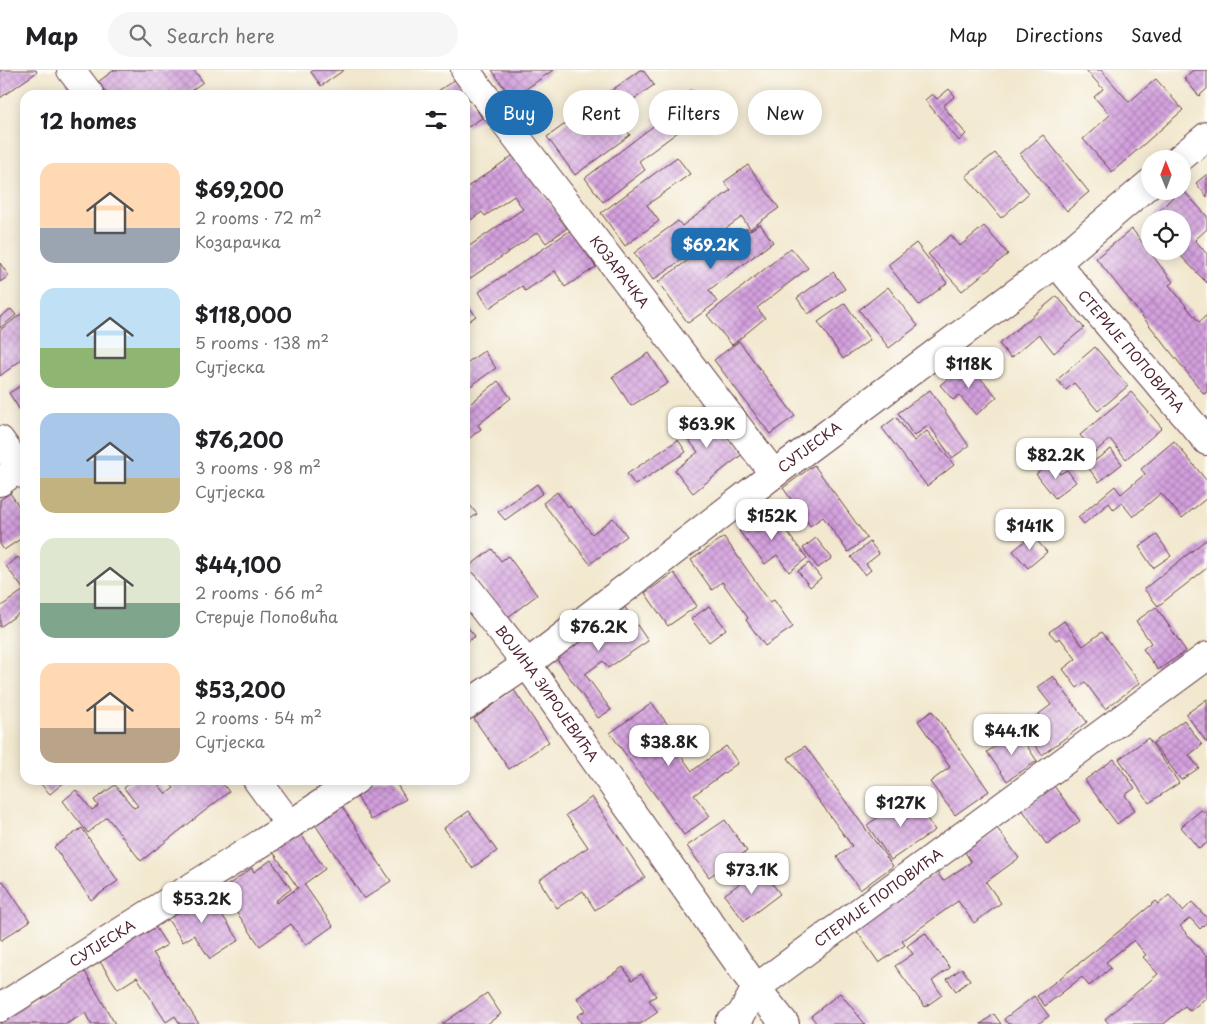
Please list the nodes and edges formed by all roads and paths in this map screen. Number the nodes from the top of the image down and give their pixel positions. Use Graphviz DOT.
graph roads {
  1 [pos="71,70"];
  2 [pos="464,70"];
  3 [pos="86,90"];
  4 [pos="1207,136"];
  5 [pos="1190,150"];
  6 [pos="1141,191"];
  7 [pos="1056,262"];
  8 [pos="0,440"];
  9 [pos="1207,442"];
  10 [pos="774,474"];
  11 [pos="15,475"];
  12 [pos="470,591"];
  13 [pos="1207,656"];
  14 [pos="527,664"];
  15 [pos="470,703"];
  16 [pos="261,785"];
  17 [pos="349,785"];
  18 [pos="290,825"];
  19 [pos="756,988"];
  20 [pos="0,1008"];
  21 [pos="729,1024"];
  22 [pos="785,1024"];
  1 -- 3 [label="street"];
  2 -- 10 [label="street, КОЗАРАЧКА"];
  4 -- 5 [label="street"];
  6 -- 7 [label="street, СУТЈЕСКА"];
  7 -- 9 [label="street, СТЕРИЈЕ ПОПОВИЋА"];
  7 -- 10 [label="street, СУТЈЕСКА"];
  8 -- 11 [label="street"];
  10 -- 14 [label="street, СУТЈЕСКА"];
  12 -- 14 [label="street, ВОЈИНА ЗИРОЈЕВИЋА"];
  13 -- 19 [label="street, СТЕРИЈЕ ПОПОВИЋА"];
  14 -- 15 [label="street, СУТЈЕСКА"];
  14 -- 19 [label="street, ВОЈИНА ЗИРОЈЕВИЋА"];
  16 -- 18 [label="street"];
  17 -- 18 [label="street, СУТЈЕСКА"];
  18 -- 20 [label="street, СУТЈЕСКА"];
  19 -- 21 [label="street, СТЕРИЈЕ ПОПОВИЋА"];
  19 -- 22 [label="street, ВОЈИНА ЗИРОЈЕВИЋА"];
}
